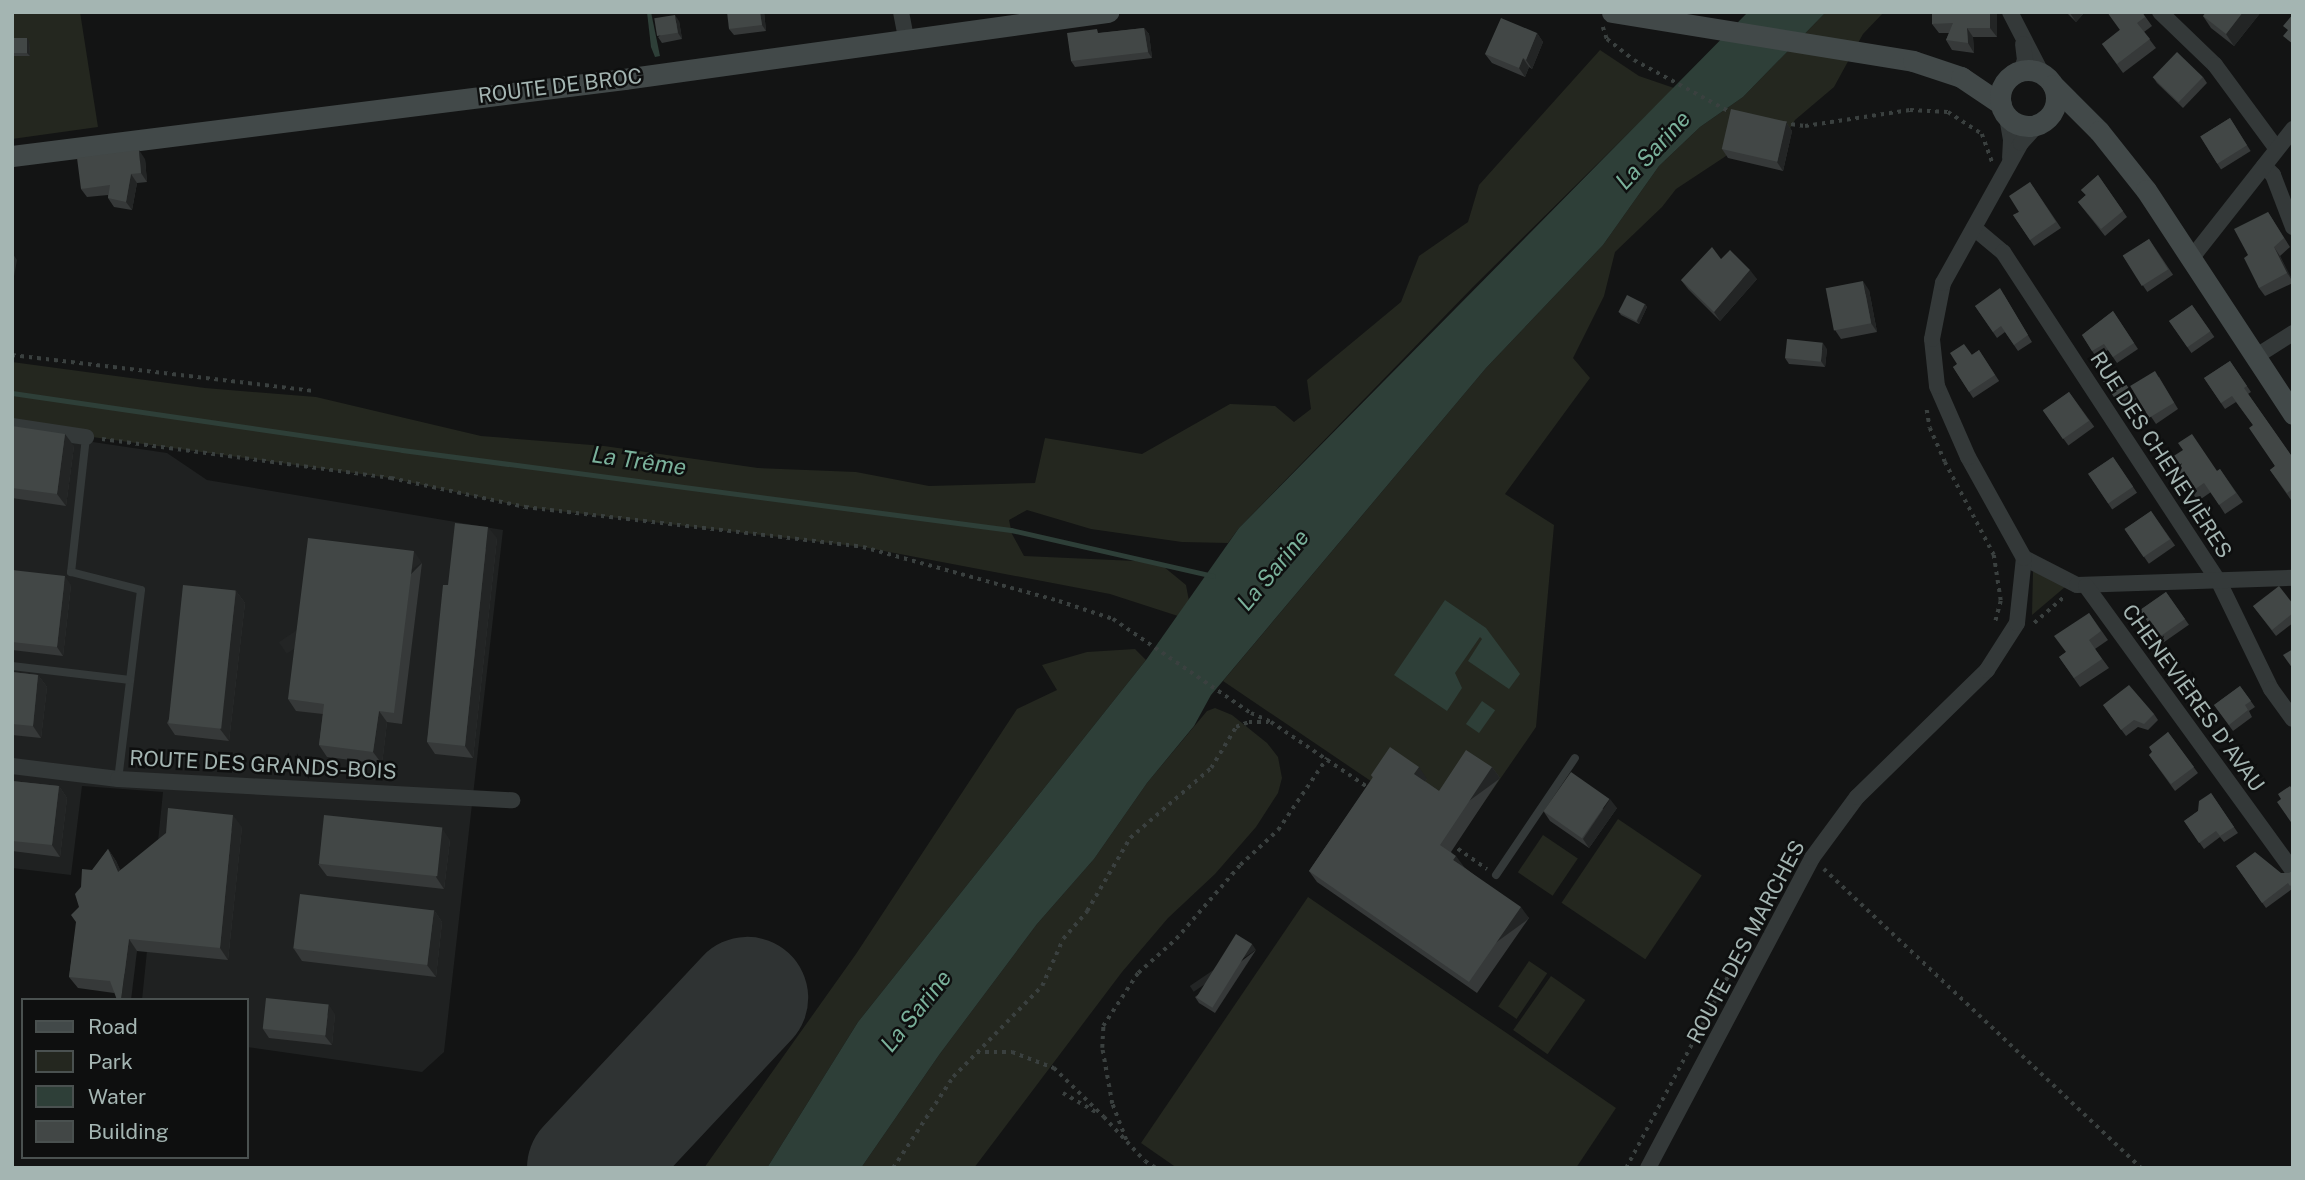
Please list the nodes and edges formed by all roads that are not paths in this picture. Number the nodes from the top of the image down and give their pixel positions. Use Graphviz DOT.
graph roads {
  1 [pos="901,12"];
  2 [pos="1108,12"];
  3 [pos="2010,12"];
  4 [pos="2160,12"];
  5 [pos="1606,17"];
  6 [pos="906,38"];
  7 [pos="1951,72"];
  8 [pos="2032,76"];
  9 [pos="2004,110"];
  10 [pos="2042,121"];
  11 [pos="2293,129"];
  12 [pos="2277,149"];
  13 [pos="2117,152"];
  14 [pos="12,156"];
  15 [pos="2264,166"];
  16 [pos="2006,169"];
  17 [pos="2293,227"];
  18 [pos="1974,228"];
  19 [pos="2190,260"];
  20 [pos="2293,333"];
  21 [pos="2255,357"];
  22 [pos="2293,414"];
  23 [pos="12,426"];
  24 [pos="86,437"];
  25 [pos="2024,558"];
  26 [pos="2293,578"];
  27 [pos="2219,582"];
  28 [pos="2082,586"];
  29 [pos="12,666"];
  30 [pos="131,680"];
  31 [pos="2293,719"];
  32 [pos="1575,758"];
  33 [pos="12,765"];
  34 [pos="118,779"];
  35 [pos="512,800"];
  36 [pos="2291,868"];
  37 [pos="1496,875"];
  38 [pos="1648,1168"];
  1 -- 6 [label="street"];
  2 -- 6 [label="main road, ROUTE DE BROC"];
  3 -- 8 [label="street"];
  4 -- 12 [label="street"];
  5 -- 7 [label="main road"];
  6 -- 14 [label="main road, ROUTE DE BROC"];
  7 -- 8 [label="main road"];
  7 -- 9 [label="main road"];
  8 -- 9 [label="main road"];
  8 -- 10 [label="main road"];
  8 -- 13 [label="main road"];
  9 -- 10 [label="main road"];
  9 -- 16 [label="street"];
  10 -- 13 [label="main road"];
  10 -- 16 [label="street"];
  11 -- 12 [label="street"];
  12 -- 15 [label="street"];
  13 -- 19 [label="main road"];
  15 -- 17 [label="street"];
  15 -- 19 [label="street"];
  16 -- 18 [label="street"];
  18 -- 25 [label="street"];
  18 -- 27 [label="street, RUE DES CHENEVIÈRES"];
  19 -- 21 [label="main road"];
  20 -- 21 [label="street"];
  21 -- 22 [label="main road"];
  23 -- 24 [label="street"];
  24 -- 30 [label="lane"];
  25 -- 28 [label="street"];
  25 -- 38 [label="street, ROUTE DES MARCHES"];
  26 -- 27 [label="street"];
  27 -- 28 [label="street"];
  27 -- 31 [label="street, RUE DES CHENEVIÈRES"];
  28 -- 36 [label="street, CHENEVIÈRES D'AVAU"];
  29 -- 30 [label="lane"];
  30 -- 34 [label="lane"];
  32 -- 37 [label="lane"];
  33 -- 34 [label="street, ROUTE DES GRANDS-BOIS"];
  34 -- 35 [label="street, ROUTE DES GRANDS-BOIS"];
}
